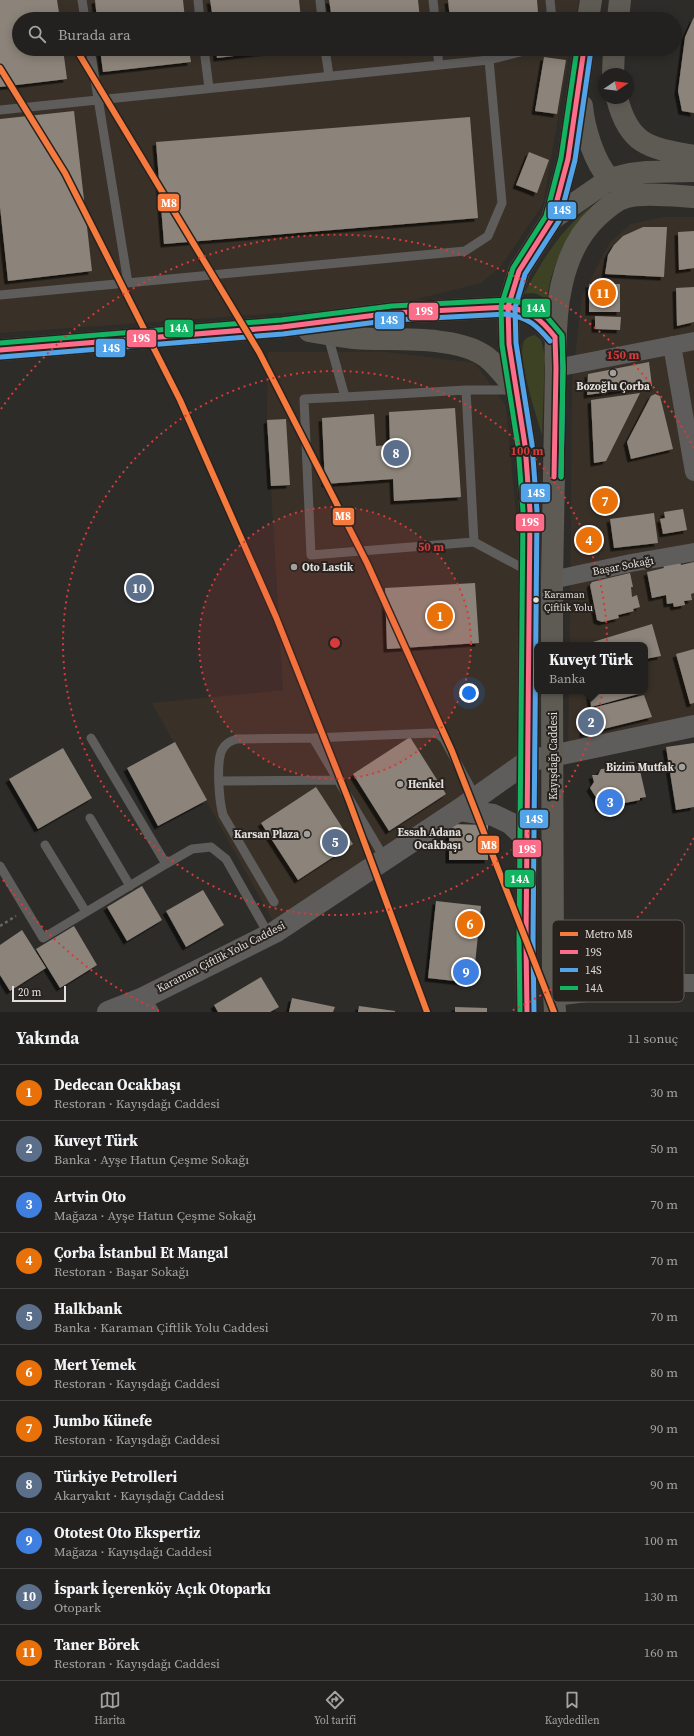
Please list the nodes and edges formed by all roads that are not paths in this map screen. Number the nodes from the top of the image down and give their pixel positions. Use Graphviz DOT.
graph roads {
  1 [pos="82,0"];
  2 [pos="198,0"];
  3 [pos="320,0"];
  4 [pos="433,0"];
  5 [pos="550,0"];
  6 [pos="590,0"];
  7 [pos="620,0"];
  8 [pos="84,12"];
  9 [pos="199,12"];
  10 [pos="321,12"];
  11 [pos="434,12"];
  12 [pos="551,12"];
  13 [pos="589,12"];
  14 [pos="619,12"];
  15 [pos="91,56"];
  16 [pos="205,56"];
  17 [pos="326,56"];
  18 [pos="438,56"];
  19 [pos="505,56"];
  20 [pos="583,56"];
  21 [pos="614,56"];
  22 [pos="489,60"];
  23 [pos="439,65"];
  24 [pos="613,68"];
  25 [pos="329,76"];
  26 [pos="209,88"];
  27 [pos="580,89"];
  28 [pos="98,100"];
  29 [pos="619,104"];
  30 [pos="0,110"];
  31 [pos="694,156"];
  32 [pos="694,171"];
  33 [pos="610,179"];
  34 [pos="661,195"];
  35 [pos="694,197"];
  36 [pos="552,219"];
  37 [pos="128,283"];
  38 [pos="0,295"];
  39 [pos="508,307"];
  40 [pos="282,327"];
  41 [pos="327,334"];
  42 [pos="555,337"];
  43 [pos="694,341"];
  44 [pos="672,346"];
  45 [pos="0,350"];
  46 [pos="556,368"];
  47 [pos="466,390"];
  48 [pos="516,390"];
  49 [pos="345,396"];
  50 [pos="693,454"];
  51 [pos="694,472"];
  52 [pos="474,542"];
  53 [pos="694,552"];
  54 [pos="529,571"];
  55 [pos="552,580"];
  56 [pos="552,642"];
  57 [pos="552,694"];
  58 [pos="694,726"];
  59 [pos="91,738"];
  60 [pos="313,738"];
  61 [pos="553,755"];
  62 [pos="528,761"];
  63 [pos="338,780"];
  64 [pos="220,781"];
  65 [pos="476,798"];
  66 [pos="459,810"];
  67 [pos="90,818"];
  68 [pos="527,839"];
  69 [pos="45,845"];
  70 [pos="385,859"];
  71 [pos="166,864"];
  72 [pos="0,866"];
  73 [pos="130,886"];
  74 [pos="274,902"];
  75 [pos="86,912"];
  76 [pos="553,920"];
  77 [pos="269,935"];
  78 [pos="684,983"];
  79 [pos="694,983"];
  80 [pos="566,1002"];
  81 [pos="554,1004"];
  82 [pos="145,1005"];
  83 [pos="108,1012"];
  84 [pos="527,1012"];
  1 -- 8 [label="lane"];
  2 -- 9 [label="lane"];
  3 -- 10 [label="lane"];
  4 -- 11 [label="lane"];
  5 -- 12 [label="lane"];
  6 -- 13 [label="main road"];
  7 -- 14 [label="main road"];
  15 -- 28 [label="lane"];
  16 -- 26 [label="lane"];
  17 -- 25 [label="lane"];
  18 -- 23 [label="lane"];
  19 -- 22 [label="lane"];
  20 -- 27 [label="main road"];
  21 -- 24 [label="main road"];
  22 -- 23 [label="lane"];
  22 -- 37 [label="lane"];
  23 -- 25 [label="lane"];
  25 -- 26 [label="lane"];
  26 -- 28 [label="lane"];
  27 -- 33 [label="main road"];
  27 -- 36 [label="main road"];
  28 -- 30 [label="lane"];
  28 -- 37 [label="lane"];
  29 -- 31 [label="main road"];
  32 -- 33 [label="main road"];
  33 -- 34 [label="main road"];
  33 -- 36 [label="main road"];
  34 -- 35 [label="main road"];
  34 -- 42 [label="main road"];
  36 -- 39 [label="main road"];
  37 -- 38 [label="lane"];
  39 -- 40 [label="main road"];
  39 -- 42 [label="main road"];
  39 -- 48 [label="main road"];
  40 -- 41 [label="main road"];
  40 -- 45 [label="main road"];
  41 -- 48 [label="main road"];
  41 -- 49 [label="lane"];
  42 -- 46 [label="main road"];
  43 -- 44 [label="street"];
  44 -- 46 [label="street"];
  44 -- 50 [label="street"];
  46 -- 55 [label="main road"];
  47 -- 48 [label="lane"];
  47 -- 49 [label="lane"];
  47 -- 52 [label="lane"];
  48 -- 54 [label="main road"];
  49 -- 52 [label="lane"];
  50 -- 51 [label="street"];
  52 -- 54 [label="lane"];
  53 -- 55 [label="street, Başar Sokağı"];
  54 -- 62 [label="main road"];
  55 -- 56 [label="main road"];
  57 -- 61 [label="main road, Kayışdağı Caddesi"];
  58 -- 61 [label="street, Karaman Çiftlik Yolu Caddesi"];
  59 -- 71 [label="lane"];
  60 -- 63 [label="lane"];
  60 -- 64 [label="lane"];
  60 -- 65 [label="lane"];
  61 -- 62 [label="street, Karaman Çiftlik Yolu Caddesi"];
  61 -- 76 [label="main road, Kayışdağı Caddesi"];
  62 -- 65 [label="street, Karaman Çiftlik Yolu Caddesi"];
  62 -- 68 [label="main road"];
  63 -- 64 [label="lane"];
  63 -- 70 [label="lane"];
  64 -- 74 [label="lane"];
  65 -- 66 [label="street, Karaman Çiftlik Yolu Caddesi"];
  66 -- 68 [label="street"];
  66 -- 70 [label="street, Karaman Çiftlik Yolu Caddesi"];
  67 -- 73 [label="lane"];
  68 -- 84 [label="main road"];
  69 -- 75 [label="lane"];
  70 -- 77 [label="street, Karaman Çiftlik Yolu Caddesi"];
  71 -- 73 [label="lane"];
  71 -- 77 [label="lane"];
  72 -- 75 [label="lane"];
  73 -- 75 [label="lane"];
  77 -- 82 [label="street, Karaman Çiftlik Yolu Caddesi"];
  78 -- 79 [label="street"];
  80 -- 81 [label="street"];
  82 -- 83 [label="street, Karaman Çiftlik Yolu Caddesi"];
}
